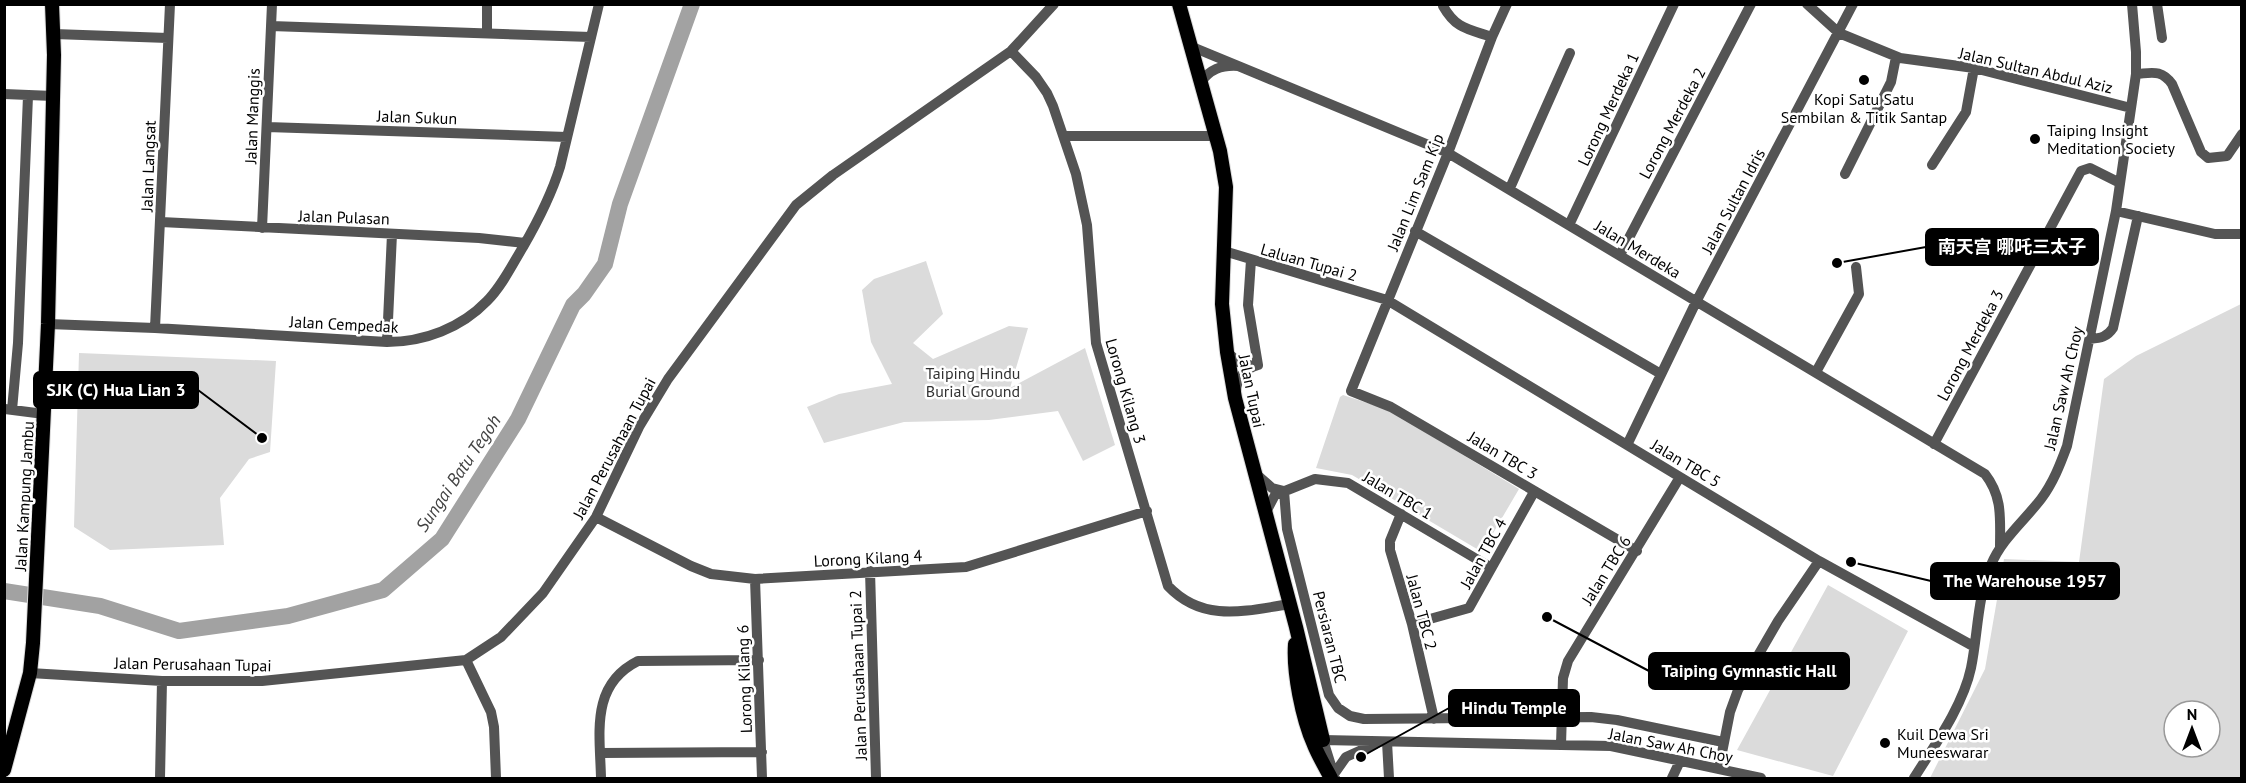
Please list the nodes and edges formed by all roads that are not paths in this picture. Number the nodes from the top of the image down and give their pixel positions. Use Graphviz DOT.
graph roads {
  1 [pos="52,4"];
  2 [pos="170,4"];
  3 [pos="272,4"];
  4 [pos="487,4"];
  5 [pos="599,4"];
  6 [pos="1054,4"];
  7 [pos="1179,4"];
  8 [pos="1507,4"];
  9 [pos="1674,4"];
  10 [pos="1751,4"];
  11 [pos="1807,4"];
  12 [pos="1853,4"];
  13 [pos="2132,4"];
  14 [pos="2157,4"];
  15 [pos="1443,6"];
  16 [pos="271,26"];
  17 [pos="487,33"];
  18 [pos="1839,33"];
  19 [pos="54,34"];
  20 [pos="591,37"];
  21 [pos="1492,37"];
  22 [pos="168,38"];
  23 [pos="2162,38"];
  24 [pos="1190,46"];
  25 [pos="1011,51"];
  26 [pos="1570,53"];
  27 [pos="1896,57"];
  28 [pos="1244,67"];
  29 [pos="1974,68"];
  30 [pos="2136,74"];
  31 [pos="1200,83"];
  32 [pos="4,94"];
  33 [pos="28,96"];
  34 [pos="53,96"];
  35 [pos="2131,108"];
  36 [pos="267,127"];
  37 [pos="2241,134"];
  38 [pos="1064,136"];
  39 [pos="1215,136"];
  40 [pos="567,137"];
  41 [pos="1448,153"];
  42 [pos="1932,165"];
  43 [pos="1845,174"];
  44 [pos="2120,183"];
  45 [pos="1510,188"];
  46 [pos="2116,211"];
  47 [pos="2138,216"];
  48 [pos="161,222"];
  49 [pos="1569,225"];
  50 [pos="262,228"];
  51 [pos="1415,231"];
  52 [pos="392,234"];
  53 [pos="2241,234"];
  54 [pos="525,243"];
  55 [pos="1224,251"];
  56 [pos="1620,255"];
  57 [pos="1251,260"];
  58 [pos="1856,267"];
  59 [pos="1387,300"];
  60 [pos="1696,302"];
  61 [pos="48,324"];
  62 [pos="155,328"];
  63 [pos="2090,339"];
  64 [pos="387,342"];
  65 [pos="1227,352"];
  66 [pos="1253,366"];
  67 [pos="1816,372"];
  68 [pos="1661,374"];
  69 [pos="1351,391"];
  70 [pos="1235,398"];
  71 [pos="8,410"];
  72 [pos="44,414"];
  73 [pos="1627,444"];
  74 [pos="1934,444"];
  75 [pos="1255,473"];
  76 [pos="1680,477"];
  77 [pos="1284,491"];
  78 [pos="1534,492"];
  79 [pos="1147,511"];
  80 [pos="1266,512"];
  81 [pos="1401,514"];
  82 [pos="596,517"];
  83 [pos="2000,548"];
  84 [pos="1637,551"];
  85 [pos="1819,561"];
  86 [pos="1490,567"];
  87 [pos="870,571"];
  88 [pos="755,579"];
  89 [pos="1290,604"];
  90 [pos="1412,624"];
  91 [pos="1296,627"];
  92 [pos="1973,646"];
  93 [pos="466,660"];
  94 [pos="759,660"];
  95 [pos="30,673"];
  96 [pos="162,681"];
  97 [pos="1561,717"];
  98 [pos="1434,719"];
  99 [pos="1323,740"];
  100 [pos="1383,742"];
  101 [pos="1723,742"];
  102 [pos="1561,745"];
  103 [pos="762,752"];
  104 [pos="601,753"];
  105 [pos="1680,761"];
  106 [pos="1719,768"];
  107 [pos="4,770"];
  108 [pos="1334,777"];
  109 [pos="160,778"];
  110 [pos="496,778"];
  111 [pos="601,778"];
  112 [pos="762,778"];
  113 [pos="876,778"];
  114 [pos="1389,778"];
  115 [pos="1672,778"];
  116 [pos="1761,778"];
  117 [pos="1914,778"];
  1 -- 19 [label="main road, Jalan Kampung Jambu"];
  2 -- 22 [label="street, Jalan Langsat"];
  3 -- 16 [label="street, Jalan Manggis"];
  4 -- 17 [label="street"];
  5 -- 20 [label="street, Jalan Cempedak"];
  6 -- 25 [label="street, Jalan Perusahaan Tupai"];
  7 -- 24 [label="main road, Jalan Tupai"];
  8 -- 21 [label="street, Jalan Lim Sam Kip"];
  9 -- 49 [label="street, Lorong Merdeka 1"];
  10 -- 56 [label="street, Lorong Merdeka 2"];
  11 -- 18 [label="street, Jalan Sultan Abdul Aziz"];
  12 -- 18 [label="street, Jalan Sultan Idris"];
  13 -- 30 [label="street, Jalan Saw Ah Choy"];
  14 -- 23 [label="street"];
  15 -- 21 [label="street"];
  16 -- 17 [label="street"];
  16 -- 36 [label="street, Jalan Manggis"];
  17 -- 20 [label="street"];
  18 -- 27 [label="street, Jalan Sultan Abdul Aziz"];
  18 -- 60 [label="street, Jalan Sultan Idris"];
  19 -- 22 [label="street"];
  19 -- 34 [label="main road, Jalan Kampung Jambu"];
  20 -- 40 [label="street, Jalan Cempedak"];
  21 -- 41 [label="street, Jalan Lim Sam Kip"];
  22 -- 48 [label="street, Jalan Langsat"];
  24 -- 28 [label="street, Jalan Merdeka"];
  24 -- 31 [label="main road, Jalan Tupai"];
  25 -- 38 [label="street, Lorong Kilang 3"];
  25 -- 82 [label="street, Jalan Perusahaan Tupai"];
  26 -- 45 [label="street"];
  27 -- 29 [label="street, Jalan Sultan Abdul Aziz"];
  27 -- 43 [label="street"];
  28 -- 31 [label="street"];
  28 -- 41 [label="street, Jalan Merdeka"];
  29 -- 35 [label="street, Jalan Sultan Abdul Aziz"];
  29 -- 42 [label="street"];
  30 -- 35 [label="street, Jalan Saw Ah Choy"];
  30 -- 37 [label="street"];
  31 -- 39 [label="main road, Jalan Tupai"];
  32 -- 33 [label="street"];
  33 -- 34 [label="street"];
  33 -- 71 [label="street"];
  34 -- 61 [label="main road, Jalan Kampung Jambu"];
  35 -- 44 [label="street, Jalan Saw Ah Choy"];
  36 -- 40 [label="street, Jalan Sukun"];
  36 -- 50 [label="street, Jalan Manggis"];
  38 -- 39 [label="street"];
  38 -- 79 [label="street, Lorong Kilang 3"];
  39 -- 55 [label="main road, Jalan Tupai"];
  40 -- 54 [label="street, Jalan Cempedak"];
  41 -- 45 [label="street, Jalan Merdeka"];
  41 -- 51 [label="street, Jalan Lim Sam Kip"];
  44 -- 46 [label="street, Jalan Saw Ah Choy"];
  44 -- 74 [label="street, Lorong Merdeka 3"];
  45 -- 49 [label="street, Jalan Merdeka"];
  46 -- 47 [label="street"];
  46 -- 63 [label="street, Jalan Saw Ah Choy"];
  47 -- 53 [label="street"];
  47 -- 63 [label="street"];
  48 -- 50 [label="street, Jalan Pulasan"];
  48 -- 62 [label="street, Jalan Langsat"];
  49 -- 56 [label="street, Jalan Merdeka"];
  50 -- 52 [label="street, Jalan Pulasan"];
  51 -- 59 [label="street, Jalan Lim Sam Kip"];
  51 -- 68 [label="street"];
  52 -- 54 [label="street, Jalan Pulasan"];
  52 -- 64 [label="street"];
  54 -- 64 [label="street, Jalan Cempedak"];
  55 -- 57 [label="street, Laluan Tupai 2"];
  55 -- 65 [label="main road, Jalan Tupai"];
  56 -- 60 [label="street, Jalan Merdeka"];
  57 -- 59 [label="street, Laluan Tupai 2"];
  57 -- 66 [label="street"];
  58 -- 67 [label="street"];
  59 -- 69 [label="street, Jalan Lim Sam Kip"];
  59 -- 73 [label="street, Jalan TBC 5"];
  60 -- 67 [label="street, Jalan Merdeka"];
  60 -- 68 [label="street, Jalan Sultan Idris"];
  61 -- 62 [label="street, Jalan Cempedak"];
  61 -- 72 [label="main road, Jalan Kampung Jambu"];
  62 -- 64 [label="street, Jalan Cempedak"];
  63 -- 83 [label="street, Jalan Saw Ah Choy"];
  65 -- 66 [label="street"];
  65 -- 70 [label="main road, Jalan Tupai"];
  66 -- 70 [label="street"];
  67 -- 74 [label="street, Jalan Merdeka"];
  68 -- 73 [label="street, Jalan Sultan Idris"];
  69 -- 78 [label="street, Jalan TBC 3"];
  70 -- 75 [label="main road, Jalan Tupai"];
  71 -- 72 [label="street"];
  72 -- 95 [label="main road, Jalan Kampung Jambu"];
  73 -- 76 [label="street, Jalan TBC 5"];
  74 -- 83 [label="street, Jalan Merdeka"];
  75 -- 77 [label="street"];
  75 -- 80 [label="main road, Jalan Tupai"];
  76 -- 84 [label="street, Jalan TBC 6"];
  76 -- 85 [label="street, Jalan TBC 5"];
  77 -- 80 [label="street"];
  77 -- 81 [label="street, Jalan TBC 1"];
  77 -- 98 [label="street, Persiaran TBC"];
  78 -- 84 [label="street, Jalan TBC 3"];
  78 -- 86 [label="street, Jalan TBC 4"];
  79 -- 87 [label="street, Lorong Kilang 4"];
  79 -- 89 [label="street, Lorong Kilang 3"];
  80 -- 89 [label="main road, Jalan Tupai"];
  81 -- 86 [label="street, Jalan TBC 1"];
  81 -- 90 [label="street, Jalan TBC 2"];
  82 -- 88 [label="street, Lorong Kilang 4"];
  82 -- 93 [label="street, Jalan Perusahaan Tupai"];
  83 -- 92 [label="street, Jalan Saw Ah Choy"];
  84 -- 97 [label="street, Jalan TBC 6"];
  85 -- 92 [label="street, Jalan TBC 5"];
  85 -- 101 [label="street"];
  86 -- 90 [label="street, Jalan TBC 4"];
  87 -- 88 [label="street, Lorong Kilang 4"];
  87 -- 113 [label="street, Jalan Perusahaan Tupai 2"];
  88 -- 94 [label="street, Lorong Kilang 6"];
  89 -- 91 [label="main road, Jalan Tupai"];
  90 -- 98 [label="street, Jalan TBC 2"];
  91 -- 99 [label="main road, Jalan Tupai"];
  91 -- 108 [label="main road"];
  92 -- 117 [label="street, Jalan Saw Ah Choy"];
  93 -- 96 [label="street, Jalan Perusahaan Tupai"];
  93 -- 110 [label="street"];
  94 -- 103 [label="street, Lorong Kilang 6"];
  94 -- 104 [label="street"];
  95 -- 96 [label="street, Jalan Perusahaan Tupai"];
  95 -- 107 [label="main road, Jalan Kampung Jambu"];
  96 -- 109 [label="street"];
  97 -- 98 [label="street, Persiaran TBC"];
  97 -- 101 [label="street, Persiaran TBC"];
  97 -- 102 [label="street, Jalan TBC 6"];
  99 -- 100 [label="street, Jalan Saw Ah Choy"];
  99 -- 108 [label="street, Jalan Tupai"];
  100 -- 102 [label="street, Jalan Saw Ah Choy"];
  100 -- 108 [label="street"];
  100 -- 114 [label="street"];
  101 -- 106 [label="street"];
  102 -- 105 [label="street, Jalan Saw Ah Choy"];
  103 -- 104 [label="street"];
  103 -- 112 [label="street, Lorong Kilang 6"];
  104 -- 111 [label="street"];
  105 -- 106 [label="street, Jalan Saw Ah Choy"];
  105 -- 115 [label="street"];
  106 -- 116 [label="street, Jalan Saw Ah Choy"];
}
